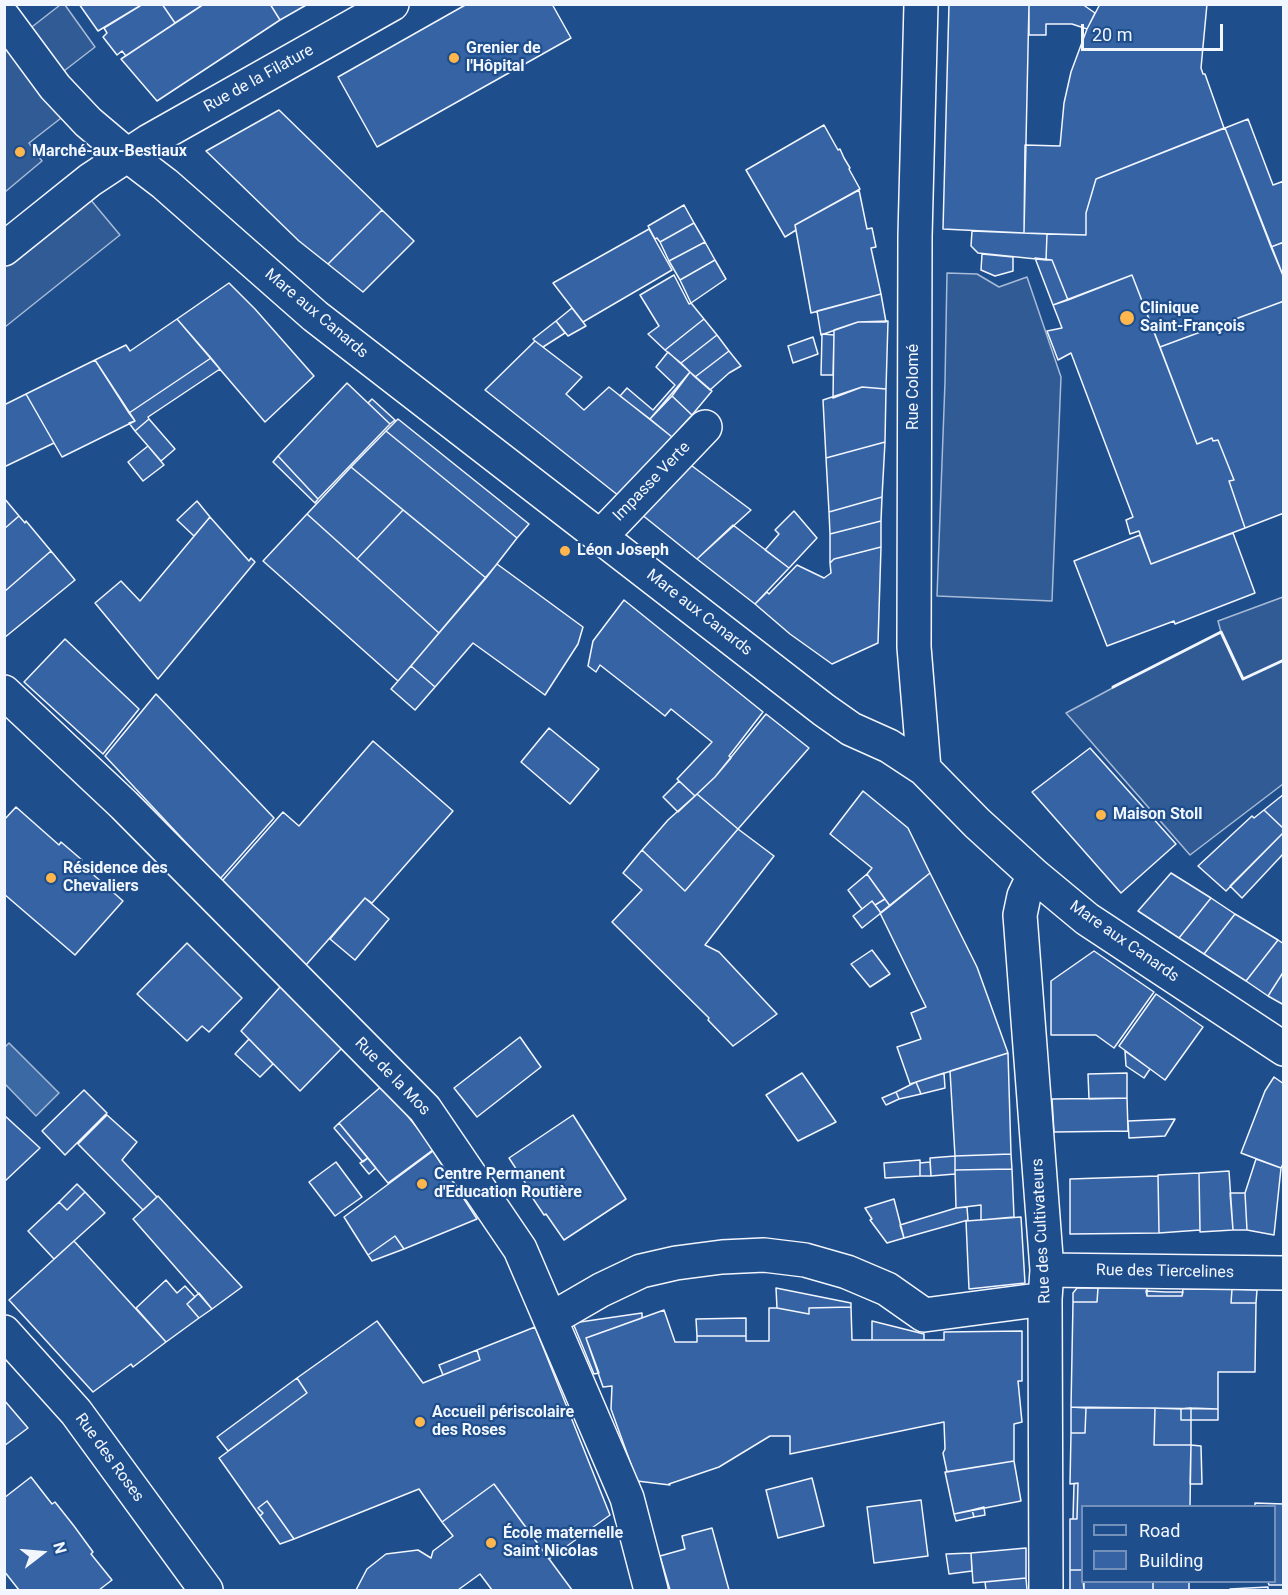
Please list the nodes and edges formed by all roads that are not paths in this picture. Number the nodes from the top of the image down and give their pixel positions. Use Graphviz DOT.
graph roads {
  1 [pos="14,4"];
  2 [pos="392,4"];
  3 [pos="921,4"];
  4 [pos="4,12"];
  5 [pos="4,18"];
  6 [pos="127,155"];
  7 [pos="4,249"];
  8 [pos="705,427"];
  9 [pos="600,537"];
  10 [pos="4,692"];
  11 [pos="924,769"];
  12 [pos="1034,875"];
  13 [pos="1284,1049"];
  14 [pos="1284,1274"];
  15 [pos="1046,1285"];
  16 [pos="551,1319"];
  17 [pos="4,1332"];
  18 [pos="206,1590"];
  19 [pos="651,1590"];
  20 [pos="1046,1590"];
  1 -- 4 [label="street"];
  2 -- 6 [label="street, Rue de la Filature"];
  3 -- 11 [label="street, Rue Colomé"];
  5 -- 6 [label="street, Mare aux Canards"];
  6 -- 7 [label="street, Rue de la Filature"];
  6 -- 9 [label="street, Mare aux Canards"];
  8 -- 9 [label="street, Impasse Verte"];
  9 -- 11 [label="street, Mare aux Canards"];
  10 -- 16 [label="street, Rue de la Mos"];
  11 -- 12 [label="street, Mare aux Canards"];
  12 -- 13 [label="street, Mare aux Canards"];
  12 -- 15 [label="street, Rue des Cultivateurs"];
  14 -- 15 [label="street, Rue des Tiercelines"];
  15 -- 16 [label="street, Rue des Tiercelines"];
  15 -- 20 [label="street, Rue des Cultivateurs"];
  16 -- 19 [label="street, Rue de la Mos"];
  17 -- 18 [label="street, Rue des Roses"];
}
